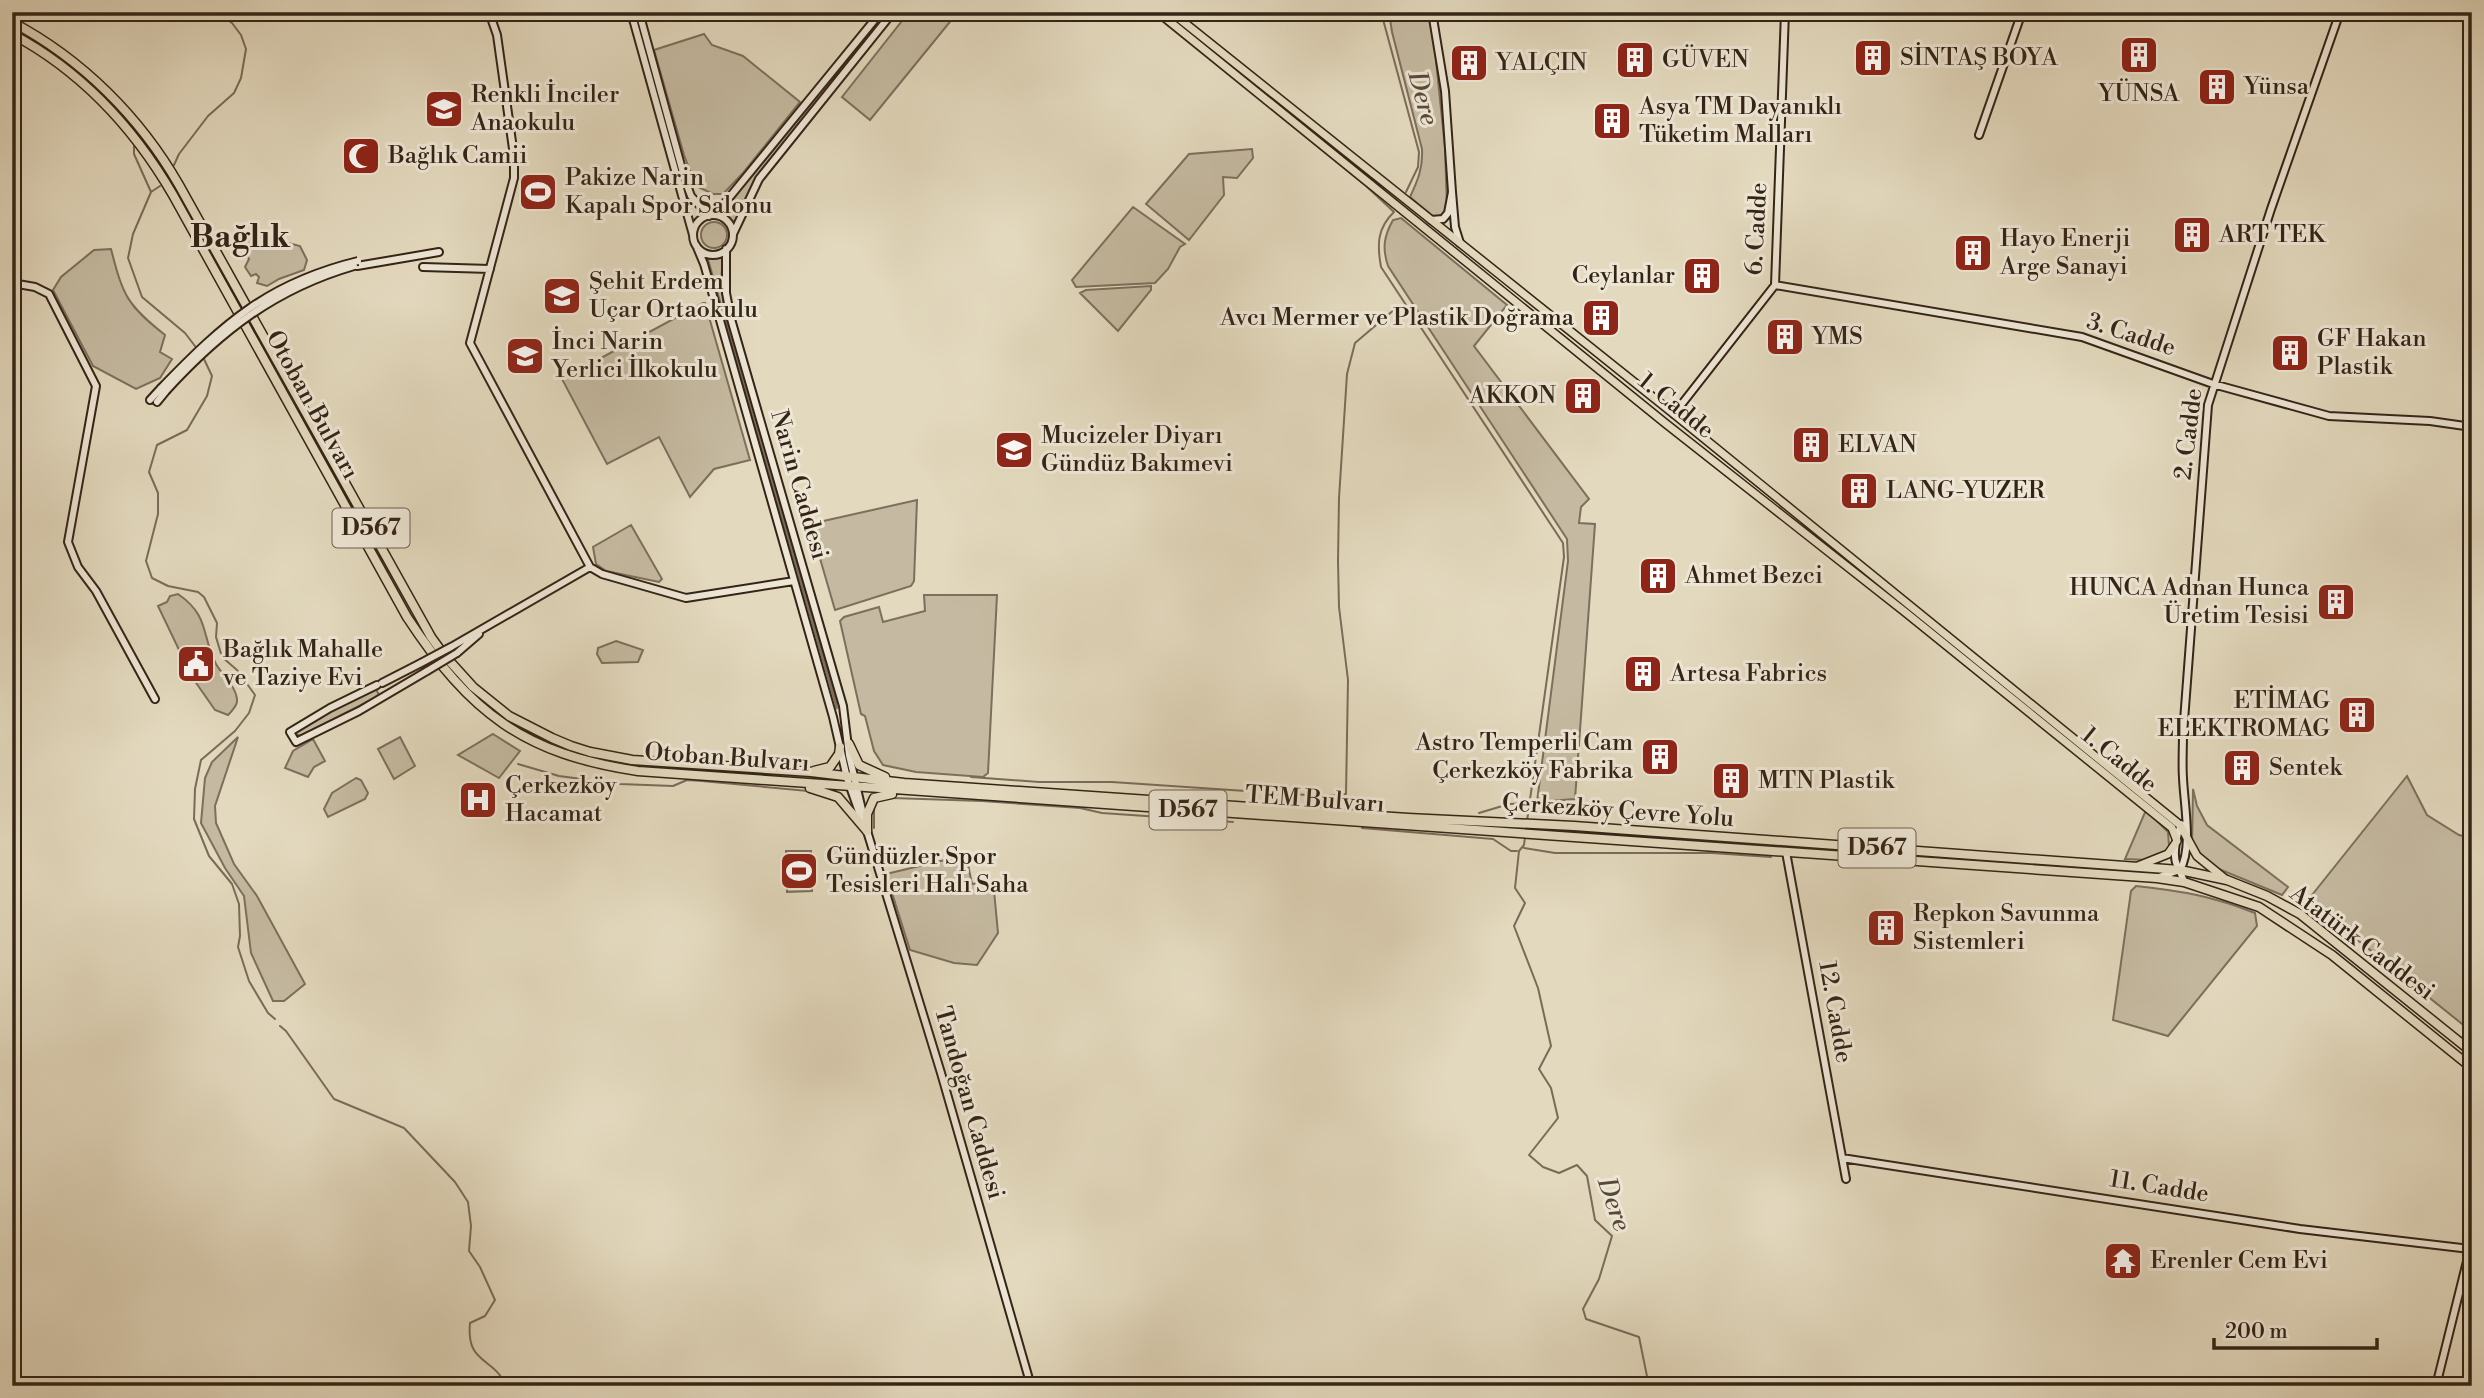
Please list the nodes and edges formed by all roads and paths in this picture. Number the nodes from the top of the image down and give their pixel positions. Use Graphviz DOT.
graph roads {
  1 [pos="489,12"];
  2 [pos="631,12"];
  3 [pos="639,12"];
  4 [pos="881,12"];
  5 [pos="892,12"];
  6 [pos="1158,12"];
  7 [pos="1171,12"];
  8 [pos="1432,12"];
  9 [pos="1785,12"];
  10 [pos="2022,12"];
  11 [pos="2340,12"];
  12 [pos="12,22"];
  13 [pos="12,34"];
  14 [pos="1979,135"];
  15 [pos="1452,192"];
  16 [pos="712,215"];
  17 [pos="1429,220"];
  18 [pos="733,234"];
  19 [pos="693,235"];
  20 [pos="696,245"];
  21 [pos="1461,245"];
  22 [pos="726,249"];
  23 [pos="358,263"];
  24 [pos="423,267"];
  25 [pos="490,270"];
  26 [pos="12,283"];
  27 [pos="1776,285"];
  28 [pos="2213,384"];
  29 [pos="153,401"];
  30 [pos="1674,414"];
  31 [pos="2472,427"];
  32 [pos="590,567"];
  33 [pos="794,581"];
  34 [pos="490,624"];
  35 [pos="155,699"];
  36 [pos="844,712"];
  37 [pos="832,716"];
  38 [pos="844,745"];
  39 [pos="811,772"];
  40 [pos="850,778"];
  41 [pos="775,781"];
  42 [pos="904,783"];
  43 [pos="854,788"];
  44 [pos="918,792"];
  45 [pos="2186,816"];
  46 [pos="2176,826"];
  47 [pos="1536,829"];
  48 [pos="867,831"];
  49 [pos="1518,833"];
  50 [pos="2186,838"];
  51 [pos="2177,841"];
  52 [pos="1786,852"];
  53 [pos="2137,866"];
  54 [pos="2180,870"];
  55 [pos="2157,878"];
  56 [pos="2227,880"];
  57 [pos="2184,882"];
  58 [pos="2472,1052"];
  59 [pos="2472,1068"];
  60 [pos="1842,1158"];
  61 [pos="1846,1179"];
  62 [pos="2471,1245"];
  63 [pos="1031,1386"];
  64 [pos="2436,1386"];
  1 -- 25 [label="street"];
  2 -- 19 [label="street"];
  3 -- 16 [label="street"];
  4 -- 16 [label="street"];
  5 -- 18 [label="street"];
  6 -- 46 [label="main road, 1. Cadde"];
  7 -- 17 [label="main road, 1. Cadde"];
  8 -- 15 [label="street"];
  9 -- 27 [label="street, 6. Cadde"];
  10 -- 14 [label="street"];
  11 -- 28 [label="street, 2. Cadde"];
  12 -- 39 [label="highway, Otoban Bulvarı / D567"];
  13 -- 41 [label="highway, Otoban Bulvarı / D567"];
  15 -- 17 [label="street"];
  15 -- 21 [label="street"];
  16 -- 18 [label="street"];
  16 -- 19 [label="street"];
  17 -- 21 [label="main road, 1. Cadde"];
  18 -- 22 [label="street"];
  19 -- 20 [label="street"];
  20 -- 22 [label="street"];
  20 -- 33 [label="street, Narin Caddesi"];
  21 -- 30 [label="main road, 1. Cadde"];
  22 -- 36 [label="street, Narin Caddesi"];
  23 -- 23 [label="street"];
  23 -- 29 [label="street, bridge"];
  24 -- 25 [label="street"];
  25 -- 32 [label="street"];
  26 -- 35 [label="street"];
  27 -- 28 [label="street, 3. Cadde"];
  27 -- 30 [label="street, 6. Cadde"];
  28 -- 31 [label="street, 3. Cadde"];
  28 -- 45 [label="street, 2. Cadde"];
  30 -- 46 [label="main road, 1. Cadde"];
  32 -- 33 [label="street"];
  32 -- 34 [label="street"];
  33 -- 37 [label="street, Narin Caddesi"];
  34 -- 34 [label="street, bridge"];
  36 -- 37 [label="street"];
  36 -- 38 [label="street, Narin Caddesi"];
  37 -- 38 [label="street, Narin Caddesi"];
  38 -- 39 [label="highway"];
  38 -- 40 [label="street, Tandoğan Caddesi"];
  38 -- 42 [label="highway"];
  39 -- 40 [label="highway, Otoban Bulvarı / D567"];
  40 -- 42 [label="highway, D567"];
  40 -- 43 [label="street, Tandoğan Caddesi"];
  41 -- 43 [label="highway, Otoban Bulvarı / D567"];
  41 -- 48 [label="highway"];
  42 -- 47 [label="highway, Çerkezköy Çevre Yolu / D567"];
  43 -- 44 [label="highway, TEM Bulvarı / D567"];
  43 -- 48 [label="street, Tandoğan Caddesi"];
  44 -- 48 [label="highway"];
  44 -- 49 [label="highway, TEM Bulvarı / D567"];
  45 -- 46 [label="street"];
  45 -- 50 [label="street, 2. Cadde"];
  46 -- 50 [label="main road"];
  46 -- 51 [label="main road"];
  47 -- 49 [label="highway, Çerkezköy Çevre Yolu / D567"];
  47 -- 52 [label="highway, Çerkezköy Çevre Yolu / D567"];
  47 -- 53 [label="highway, Çerkezköy Çevre Yolu / D567"];
  48 -- 63 [label="street, Tandoğan Caddesi"];
  50 -- 54 [label="street, 2. Cadde"];
  50 -- 56 [label="main road"];
  51 -- 53 [label="main road"];
  51 -- 54 [label="street"];
  52 -- 55 [label="highway, D567"];
  52 -- 60 [label="street, 12. Cadde"];
  53 -- 54 [label="highway, Çerkezköy Çevre Yolu / D567"];
  54 -- 55 [label="street"];
  54 -- 56 [label="highway, Atatürk Caddesi / D567"];
  54 -- 57 [label="street"];
  55 -- 57 [label="highway, D567"];
  56 -- 58 [label="highway, Atatürk Caddesi / D567"];
  57 -- 59 [label="highway, D567"];
  60 -- 61 [label="street, 12. Cadde"];
  60 -- 62 [label="street, 11. Cadde"];
  62 -- 64 [label="street"];
}
